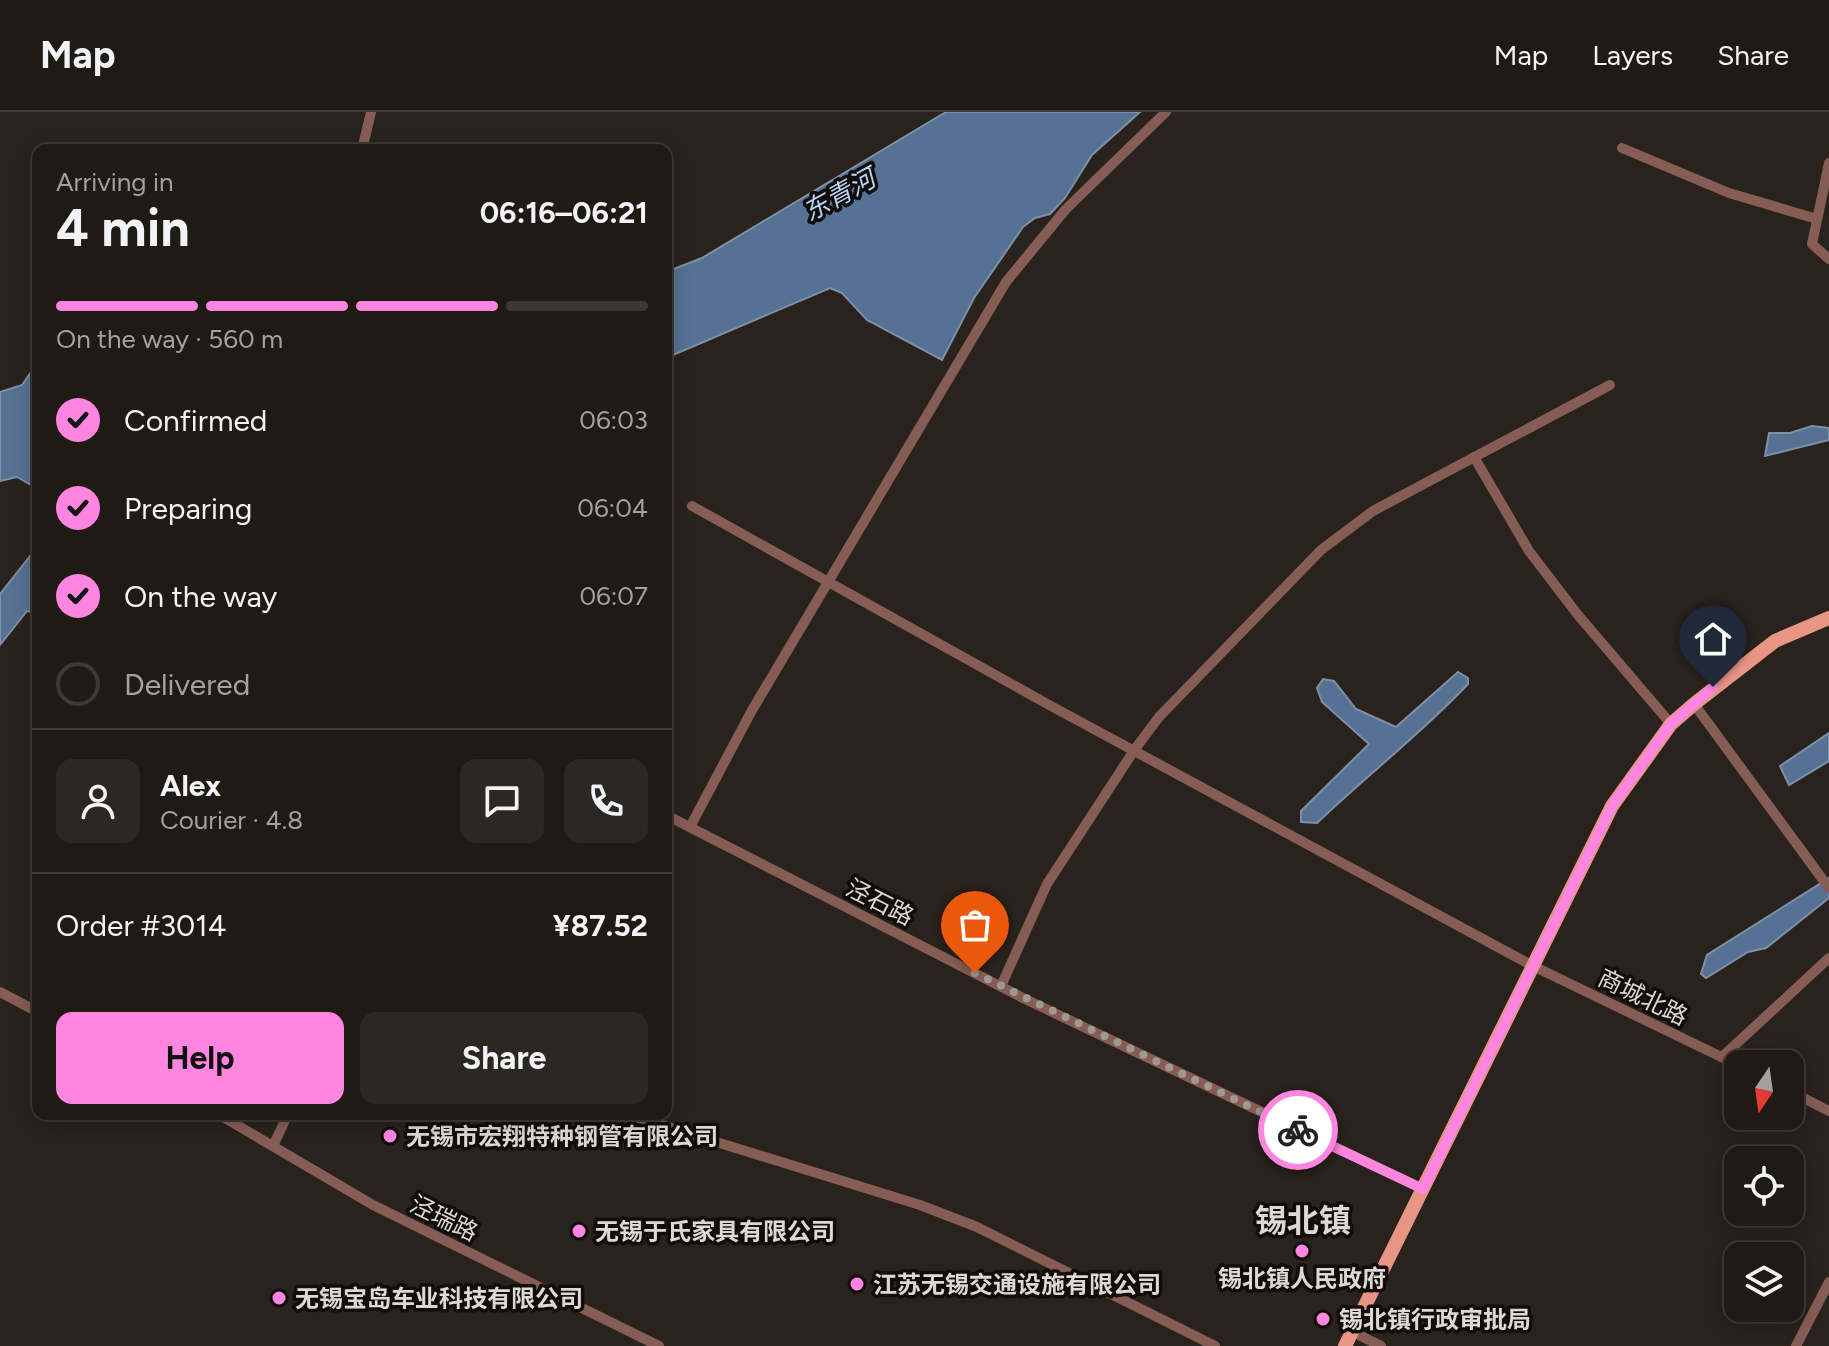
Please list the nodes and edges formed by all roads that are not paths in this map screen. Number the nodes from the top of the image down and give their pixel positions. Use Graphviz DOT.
graph roads {
  1 [pos="371,112"];
  2 [pos="1166,112"];
  3 [pos="363,144"];
  4 [pos="1622,148"];
  5 [pos="1829,163"];
  6 [pos="1817,219"];
  7 [pos="1829,259"];
  8 [pos="1610,385"];
  9 [pos="1474,457"];
  10 [pos="692,506"];
  11 [pos="829,584"];
  12 [pos="1829,618"];
  13 [pos="1694,704"];
  14 [pos="1671,724"];
  15 [pos="1135,749"];
  16 [pos="672,818"];
  17 [pos="690,827"];
  18 [pos="1829,888"];
  19 [pos="1829,958"];
  20 [pos="1531,965"];
  21 [pos="1001,986"];
  22 [pos="0,992"];
  23 [pos="32,1009"];
  24 [pos="1722,1057"];
  25 [pos="1804,1098"];
  26 [pos="1829,1111"];
  27 [pos="228,1120"];
  28 [pos="285,1120"];
  29 [pos="645,1120"];
  30 [pos="273,1146"];
  31 [pos="1423,1189"];
  32 [pos="1829,1282"];
  33 [pos="1361,1336"];
  34 [pos="659,1346"];
  35 [pos="1215,1346"];
  36 [pos="1345,1346"];
  37 [pos="1381,1346"];
  38 [pos="1796,1346"];
  1 -- 3 [label="street"];
  2 -- 11 [label="street"];
  4 -- 6 [label="street"];
  5 -- 6 [label="street"];
  6 -- 7 [label="street"];
  8 -- 9 [label="street"];
  9 -- 14 [label="street"];
  9 -- 15 [label="street"];
  10 -- 11 [label="street, 商城北路"];
  11 -- 15 [label="street, 商城北路"];
  11 -- 17 [label="street"];
  12 -- 13 [label="main road"];
  13 -- 14 [label="main road"];
  13 -- 18 [label="street"];
  14 -- 20 [label="main road"];
  15 -- 20 [label="street, 商城北路"];
  15 -- 21 [label="street"];
  16 -- 17 [label="street, 泾石路"];
  17 -- 21 [label="street, 泾石路"];
  19 -- 24 [label="street"];
  20 -- 24 [label="street, 商城北路"];
  20 -- 31 [label="main road"];
  21 -- 31 [label="street, 泾石路"];
  22 -- 23 [label="street"];
  25 -- 26 [label="street"];
  27 -- 30 [label="street, 泾瑞路"];
  28 -- 30 [label="street"];
  29 -- 35 [label="street"];
  30 -- 34 [label="street, 泾瑞路"];
  31 -- 36 [label="main road"];
  32 -- 38 [label="street"];
  33 -- 37 [label="street"];
}
